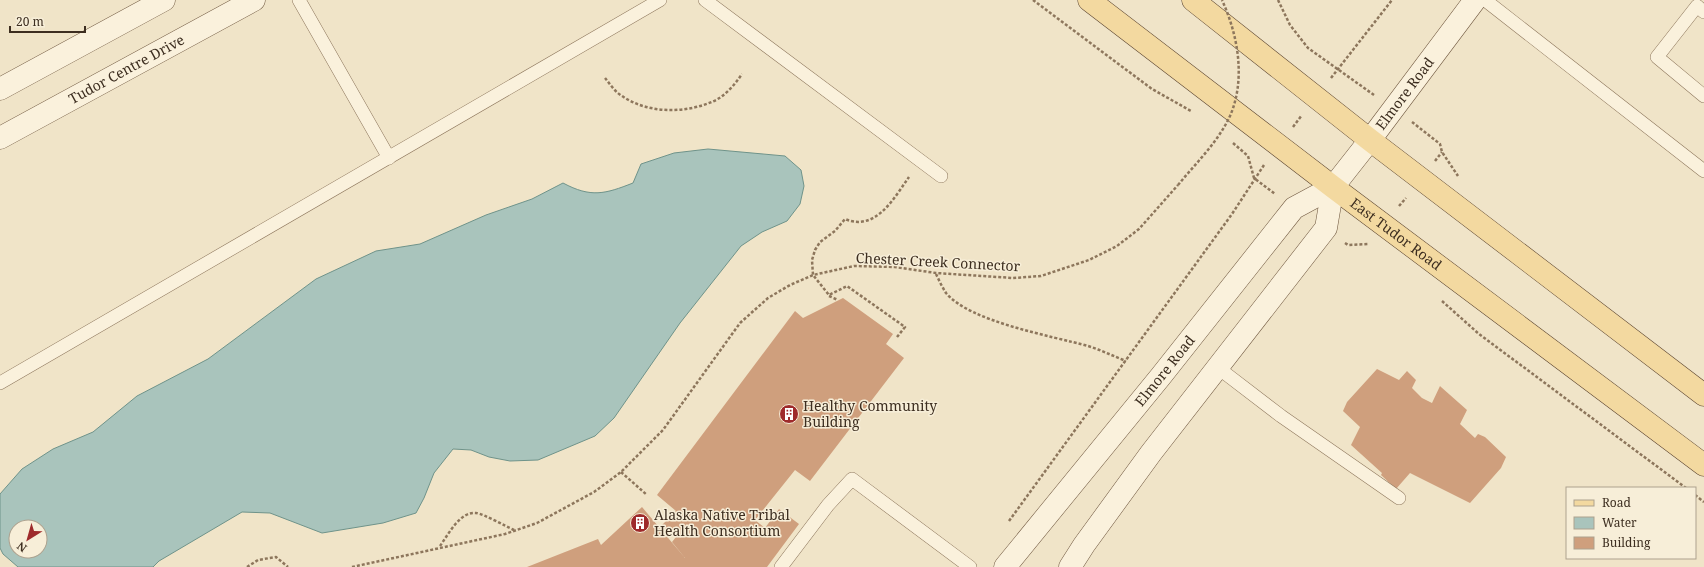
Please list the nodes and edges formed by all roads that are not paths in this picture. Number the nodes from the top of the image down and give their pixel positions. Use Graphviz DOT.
graph roads {
  1 [pos="164,0"];
  2 [pos="254,0"];
  3 [pos="298,0"];
  4 [pos="660,0"];
  5 [pos="705,0"];
  6 [pos="1089,0"];
  7 [pos="1193,0"];
  8 [pos="1476,0"];
  9 [pos="1485,0"];
  10 [pos="1704,12"];
  11 [pos="0,89"];
  12 [pos="1704,96"];
  13 [pos="0,138"];
  14 [pos="1370,140"];
  15 [pos="389,158"];
  16 [pos="1704,171"];
  17 [pos="941,176"];
  18 [pos="1333,187"];
  19 [pos="1218,367"];
  20 [pos="0,383"];
  21 [pos="1704,395"];
  22 [pos="1704,465"];
  23 [pos="1399,498"];
  24 [pos="781,567"];
  25 [pos="970,567"];
  26 [pos="1005,567"];
  27 [pos="1070,567"];
  1 -- 11 [label="main road"];
  2 -- 13 [label="main road, Tudor Centre Drive"];
  3 -- 15 [label="lane"];
  4 -- 15 [label="lane"];
  5 -- 17 [label="lane"];
  6 -- 18 [label="main road, East Tudor Road"];
  7 -- 14 [label="main road"];
  8 -- 14 [label="main road, Elmore Road"];
  9 -- 16 [label="lane"];
  10 -- 12 [label="lane"];
  14 -- 18 [label="main road, Elmore Road"];
  14 -- 21 [label="main road"];
  15 -- 20 [label="lane"];
  18 -- 19 [label="main road, Elmore Road"];
  18 -- 22 [label="main road, East Tudor Road"];
  18 -- 26 [label="main road, Elmore Road"];
  19 -- 23 [label="lane"];
  19 -- 27 [label="main road, Elmore Road"];
  24 -- 25 [label="lane"];
}
